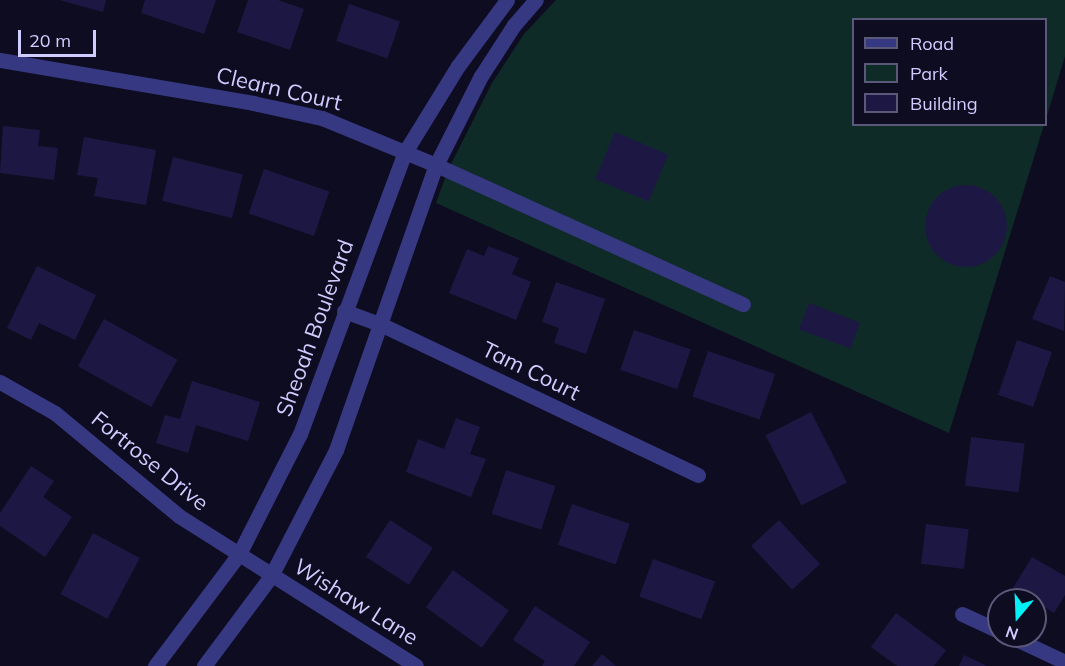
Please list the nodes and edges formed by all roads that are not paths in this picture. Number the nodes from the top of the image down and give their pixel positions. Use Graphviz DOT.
graph roads {
  1 [pos="507,0"];
  2 [pos="536,0"];
  3 [pos="478,37"];
  4 [pos="498,50"];
  5 [pos="0,60"];
  6 [pos="405,152"];
  7 [pos="436,165"];
  8 [pos="743,304"];
  9 [pos="344,311"];
  10 [pos="380,324"];
  11 [pos="0,382"];
  12 [pos="698,475"];
  13 [pos="239,554"];
  14 [pos="271,576"];
  15 [pos="962,614"];
  16 [pos="987,625"];
  17 [pos="1035,648"];
  18 [pos="1065,662"];
  19 [pos="155,666"];
  20 [pos="204,666"];
  21 [pos="416,666"];
  1 -- 3 [label="street, Sheoah Boulevard"];
  2 -- 4 [label="street"];
  3 -- 4 [label="street"];
  3 -- 6 [label="street, Sheoah Boulevard"];
  4 -- 7 [label="street"];
  5 -- 6 [label="street, Clearn Court"];
  6 -- 7 [label="street, Clearn Court"];
  6 -- 9 [label="street, Sheoah Boulevard"];
  7 -- 8 [label="street, Clearn Court"];
  7 -- 10 [label="street"];
  9 -- 10 [label="street, Tam Court"];
  9 -- 13 [label="street, Sheoah Boulevard"];
  10 -- 12 [label="street, Tam Court"];
  10 -- 14 [label="street"];
  11 -- 13 [label="street, Fortrose Drive"];
  13 -- 14 [label="street, Fortrose Drive"];
  13 -- 19 [label="street, Sheoah Boulevard"];
  14 -- 20 [label="street"];
  14 -- 21 [label="street, Wishaw Lane"];
  15 -- 16 [label="street"];
  17 -- 18 [label="street"];
}
